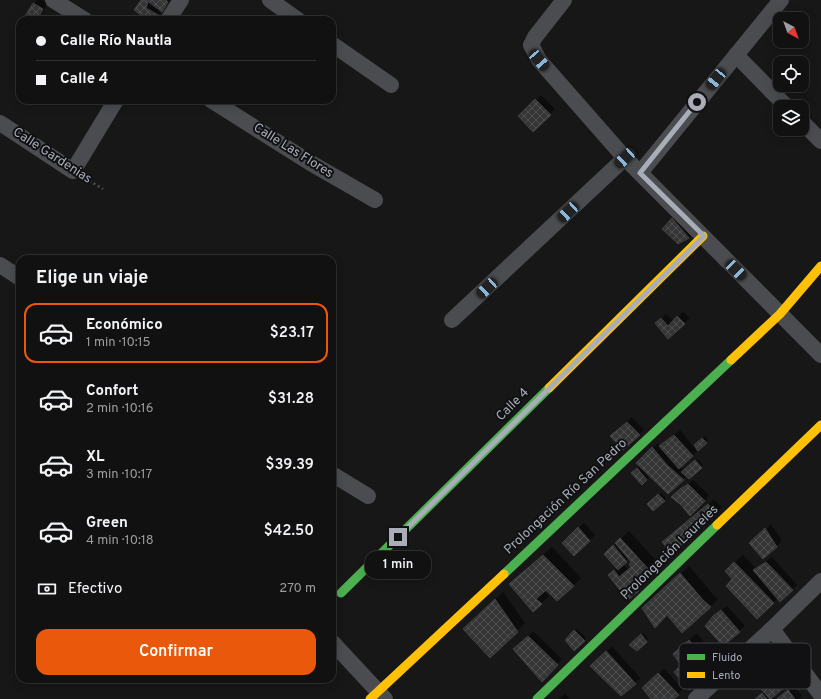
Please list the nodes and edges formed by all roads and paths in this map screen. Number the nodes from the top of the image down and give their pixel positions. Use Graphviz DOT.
graph roads {
  1 [pos="54,0"];
  2 [pos="181,0"];
  3 [pos="270,0"];
  4 [pos="564,0"];
  5 [pos="781,0"];
  6 [pos="79,16"];
  7 [pos="171,16"];
  8 [pos="292,16"];
  9 [pos="336,47"];
  10 [pos="736,55"];
  11 [pos="391,85"];
  12 [pos="780,100"];
  13 [pos="114,104"];
  14 [pos="217,104"];
  15 [pos="0,123"];
  16 [pos="809,129"];
  17 [pos="821,141"];
  18 [pos="625,158"];
  19 [pos="73,171"];
  20 [pos="640,173"];
  21 [pos="103,189"];
  22 [pos="375,200"];
  23 [pos="704,236"];
  24 [pos="0,265"];
  25 [pos="821,266"];
  26 [pos="16,275"];
  27 [pos="780,314"];
  28 [pos="452,320"];
  29 [pos="821,355"];
  30 [pos="821,425"];
  31 [pos="336,476"];
  32 [pos="368,496"];
  33 [pos="821,581"];
  34 [pos="341,593"];
  35 [pos="772,630"];
  36 [pos="758,643"];
  37 [pos="782,643"];
  38 [pos="336,647"];
  39 [pos="811,682"];
  40 [pos="707,689"];
  41 [pos="821,695"];
  42 [pos="378,697"];
  43 [pos="537,699"];
  44 [pos="696,699"];
  1 -- 6 [label="street"];
  2 -- 7 [label="street"];
  3 -- 8 [label="street"];
  4 -- 18 [label="street"];
  5 -- 10 [label="street"];
  9 -- 11 [label="street"];
  10 -- 12 [label="street"];
  10 -- 20 [label="street"];
  13 -- 19 [label="street"];
  14 -- 22 [label="street, Calle Las Flores"];
  15 -- 19 [label="street, Calle Gardenias"];
  16 -- 17 [label="street"];
  18 -- 20 [label="street"];
  18 -- 28 [label="street"];
  19 -- 21 [label="path, Calle Gardenias"];
  20 -- 23 [label="street"];
  23 -- 27 [label="street"];
  23 -- 34 [label="street, Calle 4"];
  24 -- 26 [label="street"];
  25 -- 27 [label="street, Prolongación Río San Pedro"];
  27 -- 29 [label="street"];
  27 -- 42 [label="street, Prolongación Río San Pedro"];
  30 -- 43 [label="street, Prolongación Laureles"];
  31 -- 32 [label="street"];
  33 -- 35 [label="street"];
  35 -- 36 [label="street"];
  35 -- 37 [label="street"];
  38 -- 42 [label="street"];
  39 -- 41 [label="street"];
  40 -- 44 [label="street"];
}
